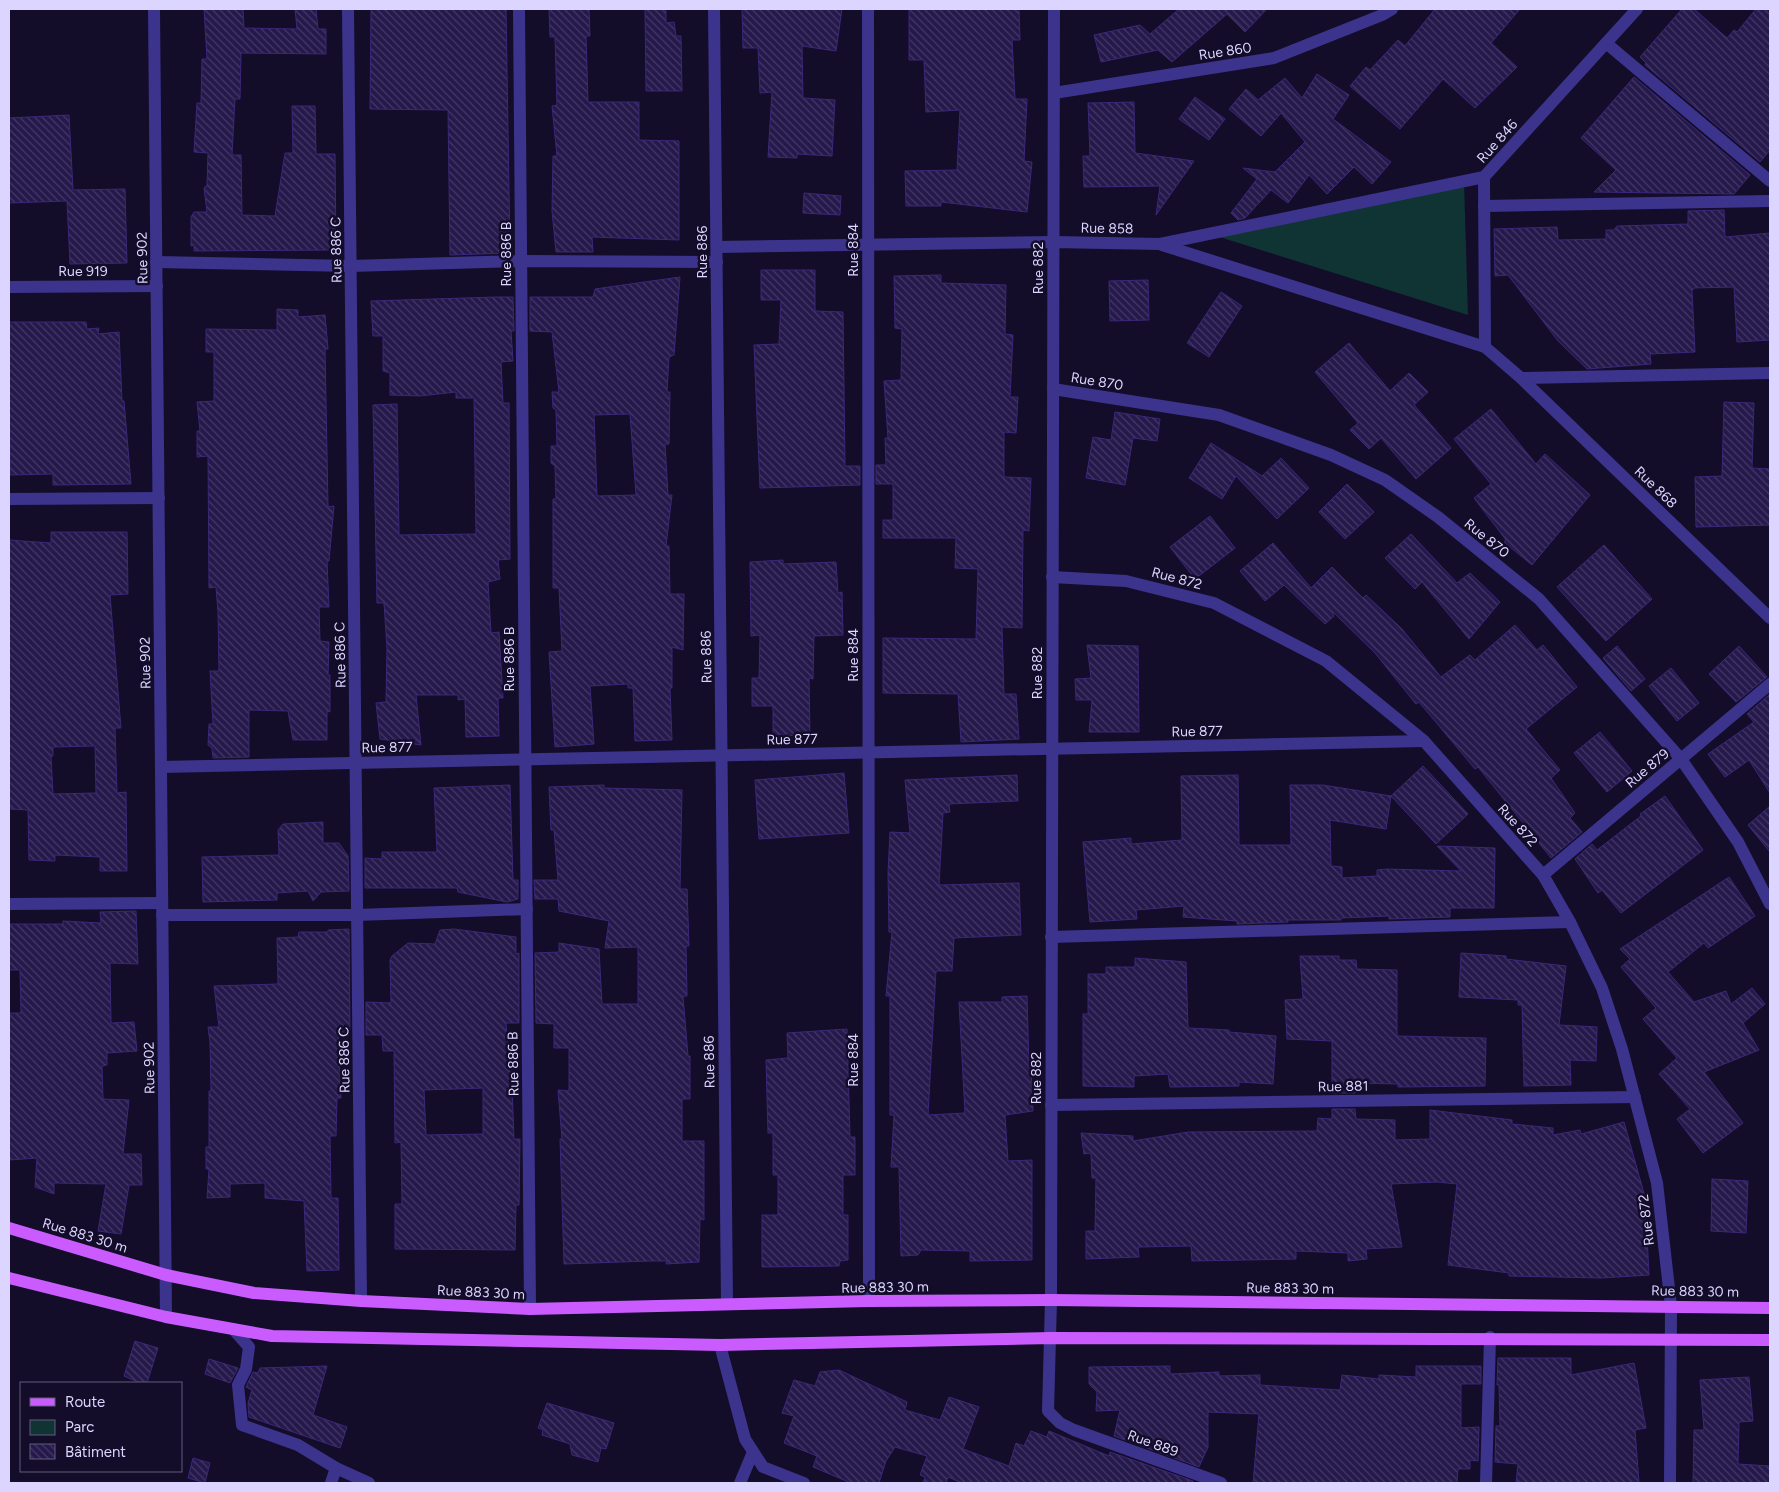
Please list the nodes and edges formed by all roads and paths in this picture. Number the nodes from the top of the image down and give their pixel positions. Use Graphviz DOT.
graph roads {
  1 [pos="154,9"];
  2 [pos="348,9"];
  3 [pos="519,9"];
  4 [pos="714,9"];
  5 [pos="868,9"];
  6 [pos="1054,9"];
  7 [pos="1392,9"];
  8 [pos="1637,9"];
  9 [pos="1606,43"];
  10 [pos="1054,93"];
  11 [pos="1484,177"];
  12 [pos="1770,181"];
  13 [pos="1770,201"];
  14 [pos="1484,206"];
  15 [pos="1054,242"];
  16 [pos="1160,244"];
  17 [pos="868,245"];
  18 [pos="717,247"];
  19 [pos="521,261"];
  20 [pos="156,262"];
  21 [pos="717,262"];
  22 [pos="351,266"];
  23 [pos="157,286"];
  24 [pos="9,287"];
  25 [pos="1486,348"];
  26 [pos="1770,372"];
  27 [pos="1521,378"];
  28 [pos="1053,389"];
  29 [pos="159,498"];
  30 [pos="9,499"];
  31 [pos="1052,577"];
  32 [pos="1770,618"];
  33 [pos="1770,684"];
  34 [pos="1424,741"];
  35 [pos="1052,749"];
  36 [pos="868,752"];
  37 [pos="722,756"];
  38 [pos="1681,759"];
  39 [pos="525,760"];
  40 [pos="356,763"];
  41 [pos="161,767"];
  42 [pos="1543,875"];
  43 [pos="9,904"];
  44 [pos="1770,904"];
  45 [pos="162,909"];
  46 [pos="527,909"];
  47 [pos="357,915"];
  48 [pos="1570,922"];
  49 [pos="1052,937"];
  50 [pos="1634,1098"];
  51 [pos="1051,1105"];
  52 [pos="9,1228"];
  53 [pos="166,1275"];
  54 [pos="9,1278"];
  55 [pos="1051,1300"];
  56 [pos="362,1301"];
  57 [pos="869,1302"];
  58 [pos="727,1304"];
  59 [pos="1671,1306"];
  60 [pos="1770,1308"];
  61 [pos="530,1309"];
  62 [pos="166,1317"];
  63 [pos="233,1329"];
  64 [pos="1050,1338"];
  65 [pos="1490,1338"];
  66 [pos="1671,1340"];
  67 [pos="1770,1340"];
  68 [pos="720,1345"];
  69 [pos="753,1452"];
  70 [pos="336,1468"];
  71 [pos="331,1483"];
  72 [pos="369,1483"];
  73 [pos="740,1483"];
  74 [pos="804,1483"];
  75 [pos="1221,1483"];
  76 [pos="1486,1483"];
  77 [pos="1670,1483"];
  1 -- 20 [label="street, Rue 902"];
  2 -- 22 [label="street, Rue 886 C"];
  3 -- 19 [label="street, Rue 886 B"];
  4 -- 18 [label="street, Rue 886"];
  5 -- 17 [label="street, Rue 884"];
  6 -- 10 [label="street, Rue 882"];
  7 -- 10 [label="street, Rue 860"];
  8 -- 9 [label="street, Rue 846"];
  9 -- 11 [label="street, Rue 846"];
  9 -- 12 [label="street"];
  10 -- 15 [label="street, Rue 882"];
  11 -- 14 [label="street, Rue 846"];
  11 -- 16 [label="street"];
  13 -- 14 [label="street"];
  14 -- 25 [label="street, Rue 846"];
  15 -- 16 [label="street, Rue 858"];
  15 -- 17 [label="street, Rue 858"];
  15 -- 28 [label="street, Rue 882"];
  16 -- 25 [label="street"];
  17 -- 18 [label="street, Rue 858"];
  17 -- 36 [label="street, Rue 884"];
  18 -- 21 [label="street, Rue 886"];
  19 -- 21 [label="street"];
  19 -- 22 [label="street"];
  19 -- 39 [label="street, Rue 886 B"];
  20 -- 22 [label="street"];
  20 -- 23 [label="street, Rue 902"];
  21 -- 37 [label="street, Rue 886"];
  22 -- 40 [label="street, Rue 886 C"];
  23 -- 24 [label="street, Rue 919"];
  23 -- 29 [label="street, Rue 902"];
  25 -- 27 [label="street"];
  26 -- 27 [label="street"];
  27 -- 32 [label="street, Rue 868"];
  28 -- 31 [label="street, Rue 882"];
  28 -- 38 [label="street, Rue 870"];
  29 -- 30 [label="street"];
  29 -- 41 [label="street, Rue 902"];
  31 -- 34 [label="street, Rue 872"];
  31 -- 35 [label="street, Rue 882"];
  33 -- 38 [label="street, Rue 879"];
  34 -- 35 [label="street, Rue 877"];
  34 -- 42 [label="street, Rue 872"];
  35 -- 36 [label="street, Rue 877"];
  35 -- 49 [label="street, Rue 882"];
  36 -- 37 [label="street, Rue 877"];
  36 -- 57 [label="street, Rue 884"];
  37 -- 39 [label="street, Rue 877"];
  37 -- 58 [label="street, Rue 886"];
  38 -- 42 [label="street, Rue 879"];
  38 -- 44 [label="street, Rue 870"];
  39 -- 40 [label="street, Rue 877"];
  39 -- 46 [label="street, Rue 886 B"];
  40 -- 41 [label="street, Rue 877"];
  40 -- 47 [label="street, Rue 886 C"];
  41 -- 45 [label="street, Rue 902"];
  42 -- 48 [label="street, Rue 872"];
  43 -- 45 [label="street"];
  45 -- 47 [label="street"];
  45 -- 53 [label="street, Rue 902"];
  46 -- 47 [label="street"];
  46 -- 61 [label="street, Rue 886 B"];
  47 -- 56 [label="street, Rue 886 C"];
  48 -- 49 [label="street"];
  48 -- 50 [label="street, Rue 872"];
  49 -- 51 [label="street, Rue 882"];
  50 -- 51 [label="street, Rue 881"];
  50 -- 59 [label="street, Rue 872"];
  51 -- 55 [label="street, Rue 882"];
  52 -- 53 [label="main road, Rue 883 30 m"];
  53 -- 56 [label="main road, Rue 883 30 m"];
  53 -- 62 [label="street, Rue 902"];
  54 -- 62 [label="main road"];
  55 -- 57 [label="main road, Rue 883 30 m"];
  55 -- 59 [label="main road, Rue 883 30 m"];
  55 -- 64 [label="street, Rue 882"];
  56 -- 61 [label="main road, Rue 883 30 m"];
  57 -- 58 [label="main road, Rue 883 30 m"];
  58 -- 61 [label="main road, Rue 883 30 m"];
  59 -- 60 [label="main road, Rue 883 30 m"];
  59 -- 66 [label="street, Rue 872"];
  62 -- 63 [label="main road"];
  63 -- 68 [label="main road"];
  63 -- 70 [label="street"];
  64 -- 65 [label="main road"];
  64 -- 68 [label="main road"];
  64 -- 75 [label="street, Rue 889"];
  65 -- 66 [label="main road"];
  65 -- 76 [label="street"];
  66 -- 67 [label="main road"];
  66 -- 77 [label="street, Rue 872"];
  68 -- 69 [label="street"];
  69 -- 73 [label="street"];
  69 -- 74 [label="street"];
  70 -- 71 [label="street"];
  70 -- 72 [label="street"];
}
